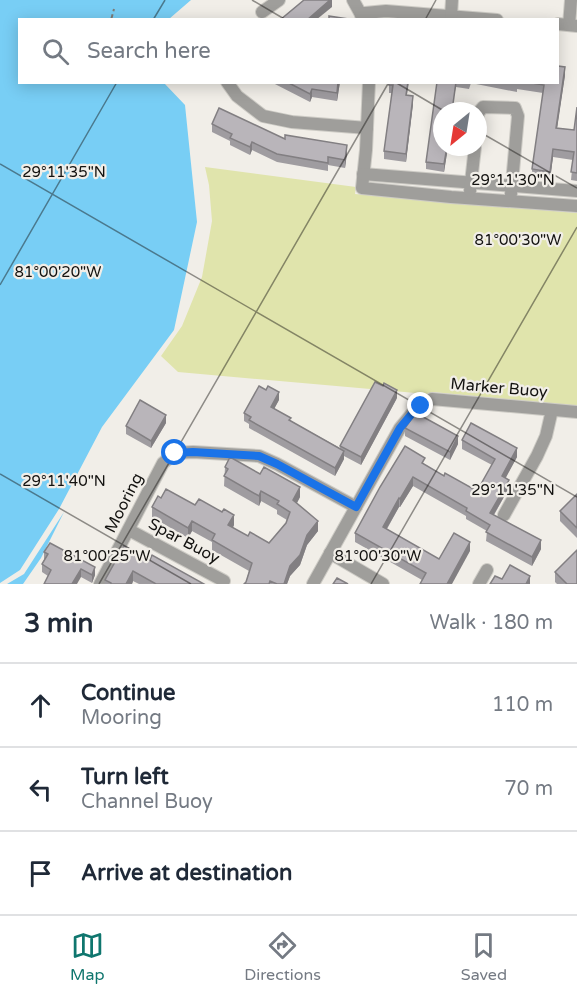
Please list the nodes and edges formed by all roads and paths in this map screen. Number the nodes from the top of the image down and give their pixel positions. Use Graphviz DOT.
graph roads {
  1 [pos="279,0"];
  2 [pos="353,0"];
  3 [pos="452,0"];
  4 [pos="571,0"];
  5 [pos="114,9"];
  6 [pos="262,12"];
  7 [pos="451,16"];
  8 [pos="363,17"];
  9 [pos="112,18"];
  10 [pos="474,18"];
  11 [pos="568,25"];
  12 [pos="228,84"];
  13 [pos="369,84"];
  14 [pos="487,107"];
  15 [pos="367,128"];
  16 [pos="474,156"];
  17 [pos="363,174"];
  18 [pos="471,183"];
  19 [pos="512,186"];
  20 [pos="577,191"];
  21 [pos="470,198"];
  22 [pos="511,201"];
  23 [pos="577,206"];
  24 [pos="552,410"];
  25 [pos="577,412"];
  26 [pos="356,507"];
  27 [pos="504,515"];
  28 [pos="129,530"];
  29 [pos="330,553"];
  30 [pos="487,570"];
  31 [pos="224,581"];
  32 [pos="100,584"];
  33 [pos="313,584"];
  34 [pos="383,584"];
  35 [pos="479,584"];
  1 -- 6 [label="street"];
  2 -- 8 [label="street"];
  3 -- 7 [label="street"];
  4 -- 11 [label="street"];
  5 -- 9 [label="path"];
  7 -- 8 [label="street"];
  7 -- 10 [label="street"];
  12 -- 15 [label="street"];
  13 -- 15 [label="street"];
  14 -- 19 [label="street"];
  15 -- 17 [label="street"];
  16 -- 18 [label="street"];
  17 -- 18 [label="street"];
  17 -- 21 [label="street"];
  18 -- 19 [label="street"];
  18 -- 21 [label="street"];
  19 -- 20 [label="street"];
  19 -- 22 [label="street"];
  21 -- 22 [label="street"];
  22 -- 23 [label="street"];
  24 -- 25 [label="street, Marker Buoy"];
  24 -- 26 [label="street, Marker Buoy"];
  24 -- 27 [label="street"];
  26 -- 28 [label="street, Mooring"];
  26 -- 29 [label="street"];
  28 -- 31 [label="street, Spar Buoy"];
  28 -- 32 [label="street, Mooring"];
  29 -- 33 [label="street"];
  29 -- 34 [label="street"];
  30 -- 35 [label="street"];
}
